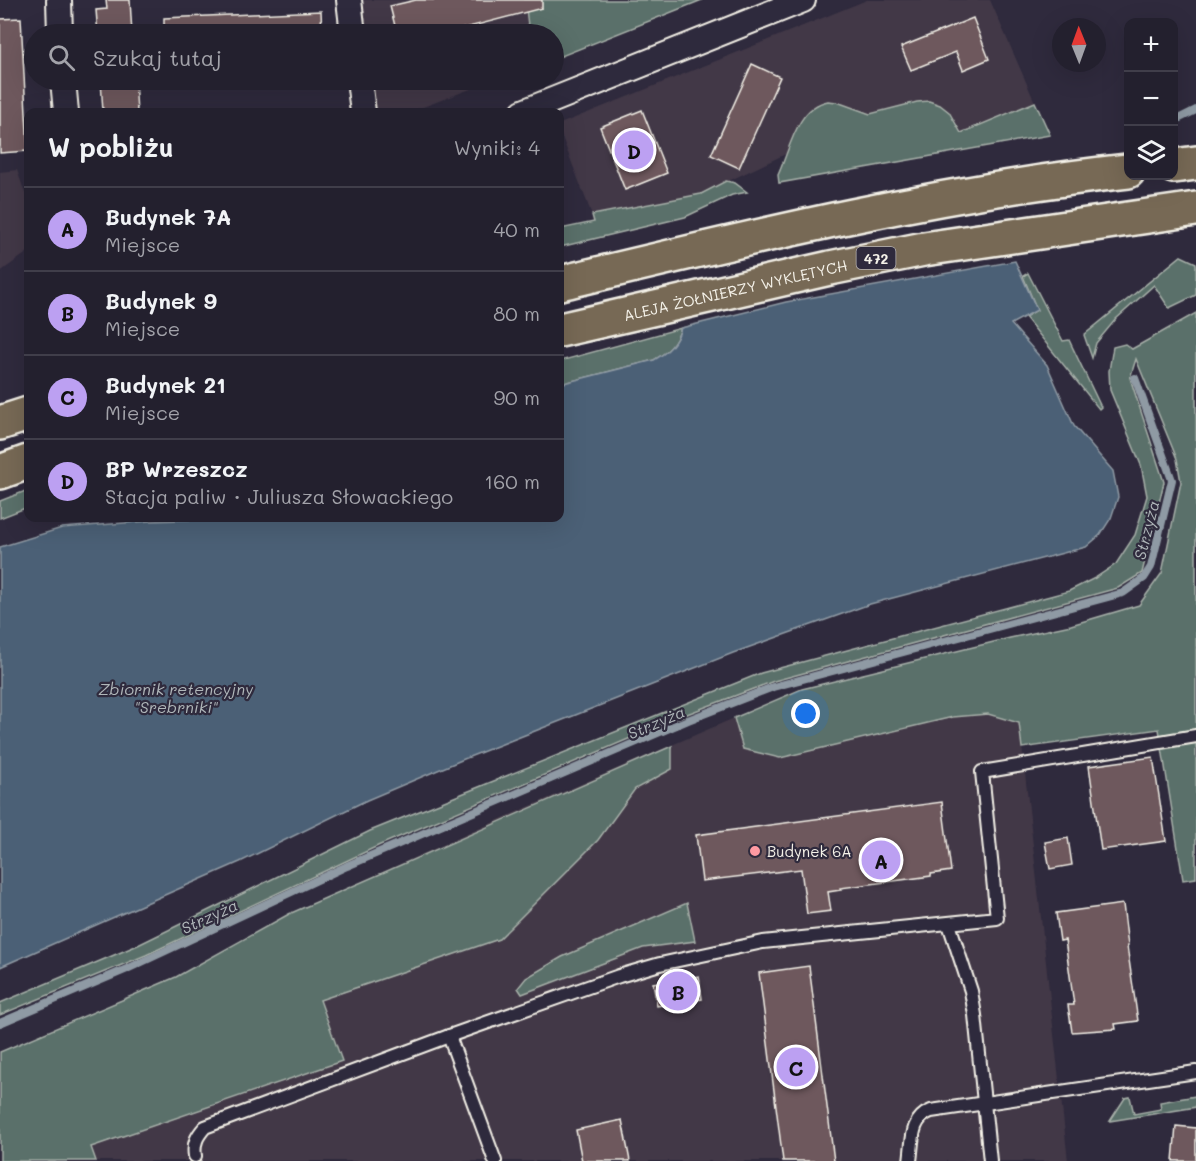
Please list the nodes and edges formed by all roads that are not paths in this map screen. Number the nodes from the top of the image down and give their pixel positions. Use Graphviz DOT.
graph roads {
  1 [pos="59,0"];
  2 [pos="349,0"];
  3 [pos="803,0"];
  4 [pos="60,24"];
  5 [pos="352,24"];
  6 [pos="64,90"];
  7 [pos="360,90"];
  8 [pos="66,108"];
  9 [pos="362,108"];
  10 [pos="533,108"];
  11 [pos="1196,163"];
  12 [pos="1178,165"];
  13 [pos="1124,172"];
  14 [pos="1196,209"];
  15 [pos="564,282"];
  16 [pos="564,329"];
  17 [pos="24,415"];
  18 [pos="0,423"];
  19 [pos="24,463"];
  20 [pos="0,472"];
  21 [pos="1196,736"];
  22 [pos="949,924"];
  23 [pos="449,1036"];
  24 [pos="1196,1072"];
  25 [pos="984,1104"];
  26 [pos="195,1156"];
  27 [pos="495,1161"];
  28 [pos="910,1161"];
  29 [pos="990,1161"];
  1 -- 4 [label="street"];
  2 -- 5 [label="street"];
  3 -- 10 [label="street"];
  6 -- 8 [label="street"];
  7 -- 9 [label="street"];
  11 -- 12 [label="main road"];
  13 -- 15 [label="main road"];
  14 -- 16 [label="main road, ALEJA ŻOŁNIERZY WYKLĘTYCH / 472"];
  17 -- 18 [label="main road"];
  19 -- 20 [label="main road"];
  21 -- 22 [label="lane"];
  22 -- 23 [label="lane"];
  22 -- 25 [label="lane"];
  23 -- 26 [label="lane"];
  23 -- 27 [label="lane"];
  24 -- 25 [label="lane"];
  25 -- 28 [label="lane"];
  25 -- 29 [label="lane"];
}
